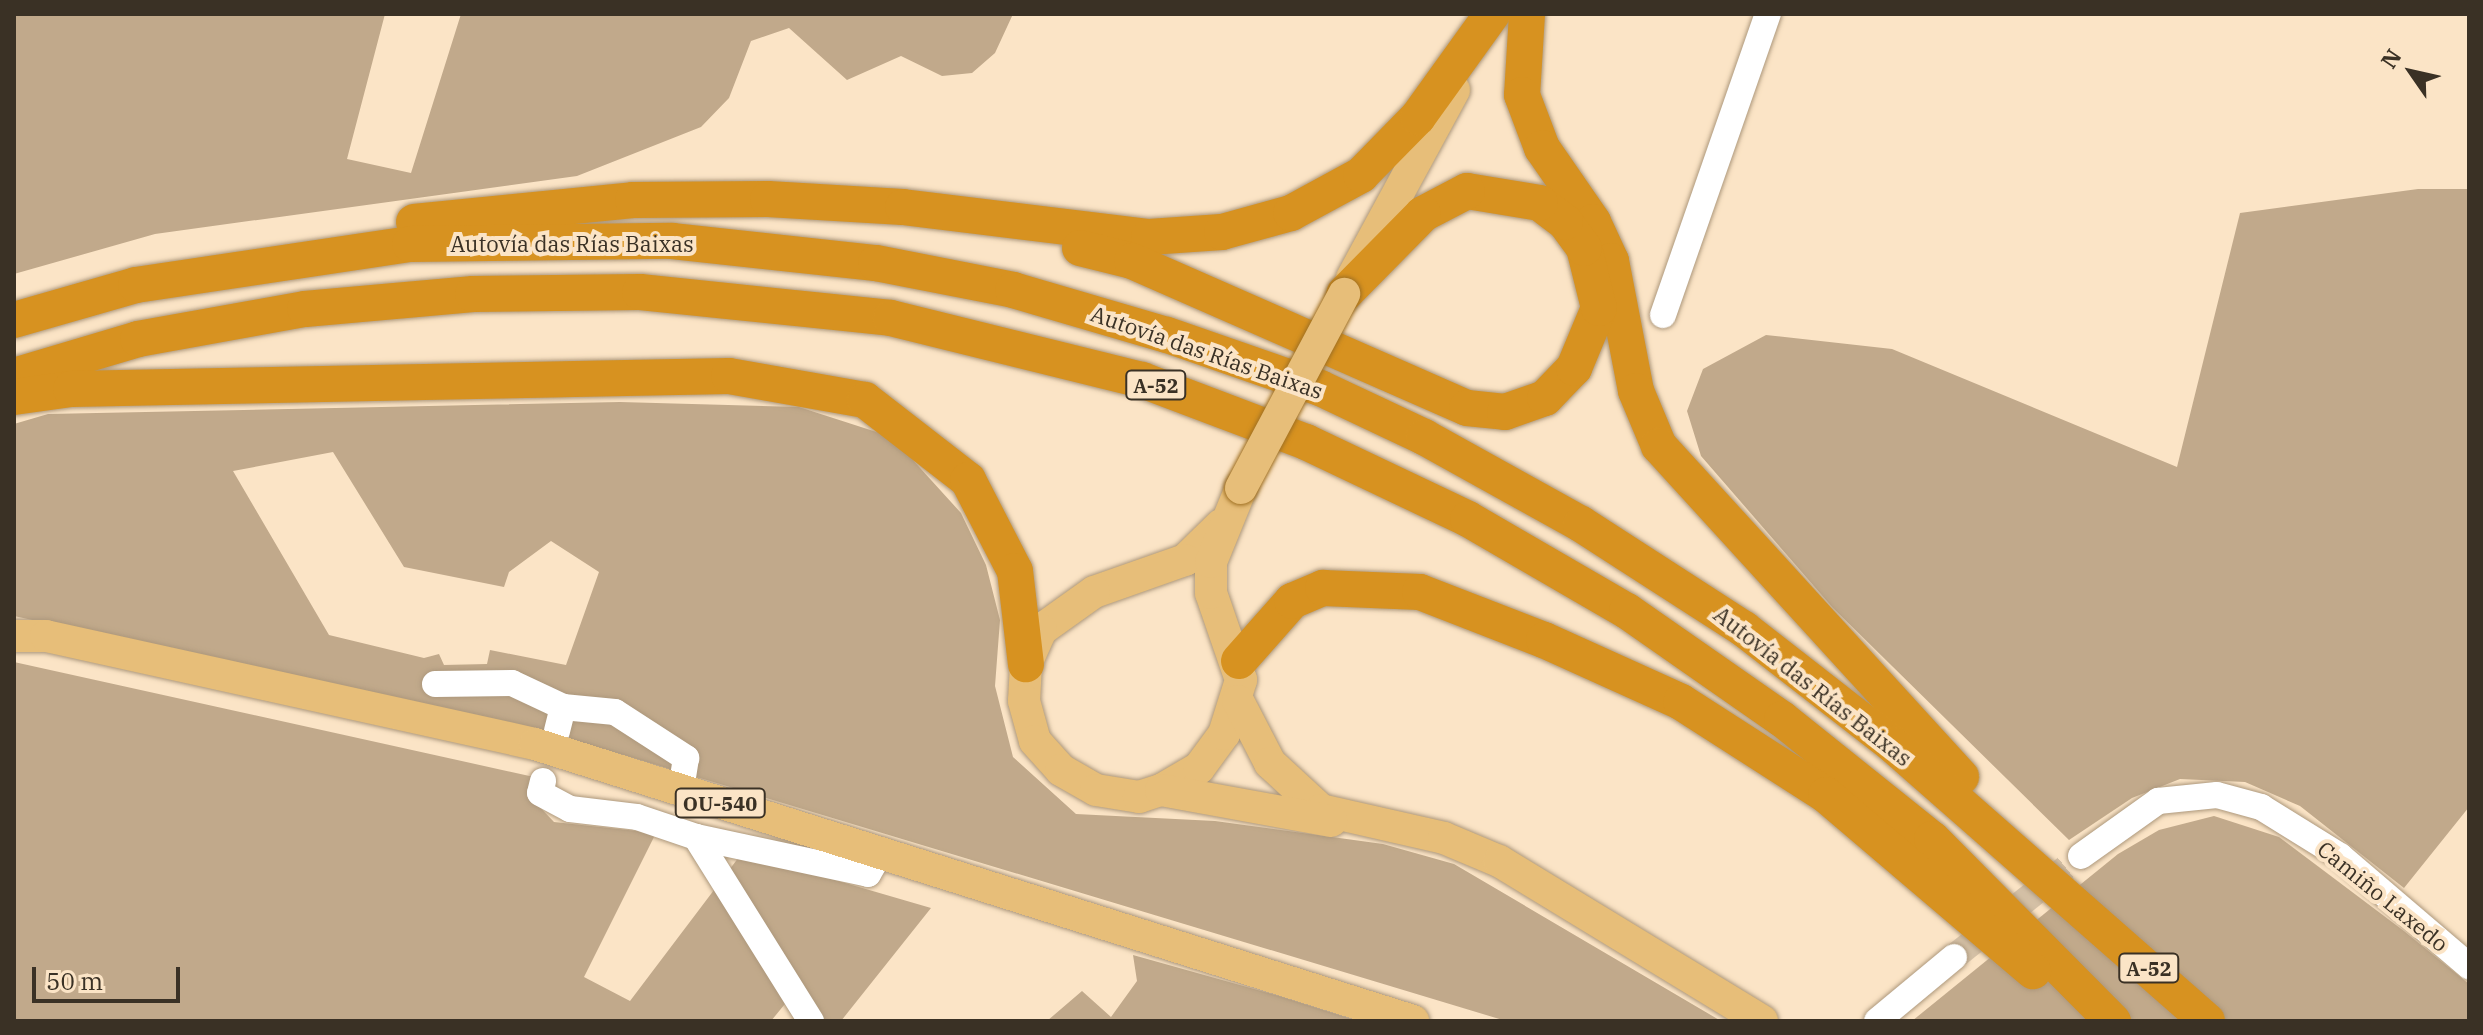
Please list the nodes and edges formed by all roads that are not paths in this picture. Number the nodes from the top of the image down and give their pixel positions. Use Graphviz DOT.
graph roads {
  1 [pos="1494,14"];
  2 [pos="1527,14"];
  3 [pos="1768,14"];
  4 [pos="903,207"];
  5 [pos="1344,294"];
  6 [pos="14,303"];
  7 [pos="1663,315"];
  8 [pos="14,320"];
  9 [pos="14,376"];
  10 [pos="14,397"];
  11 [pos="1221,525"];
  12 [pos="14,636"];
  13 [pos="1239,661"];
  14 [pos="1026,664"];
  15 [pos="435,684"];
  16 [pos="1238,701"];
  17 [pos="543,781"];
  18 [pos="681,790"];
  19 [pos="1161,790"];
  20 [pos="1370,823"];
  21 [pos="696,837"];
  22 [pos="880,853"];
  23 [pos="2081,856"];
  24 [pos="2091,916"];
  25 [pos="1954,957"];
  26 [pos="2469,966"];
  27 [pos="1880,1020"];
  28 [pos="811,1021"];
  29 [pos="1413,1021"];
  30 [pos="1762,1021"];
  31 [pos="2084,1021"];
  32 [pos="2113,1021"];
  33 [pos="2207,1021"];
  1 -- 4 [label="highway"];
  1 -- 5 [label="main road"];
  2 -- 24 [label="highway"];
  3 -- 7 [label="street"];
  4 -- 5 [label="highway"];
  4 -- 6 [label="highway"];
  5 -- 11 [label="main road, bridge"];
  8 -- 24 [label="highway, Autovía das Rías Baixas / A-52"];
  9 -- 32 [label="highway, Autovía das Rías Baixas / A-52"];
  10 -- 14 [label="highway"];
  11 -- 13 [label="main road"];
  11 -- 14 [label="main road"];
  12 -- 18 [label="main road, OU-540"];
  13 -- 16 [label="main road"];
  13 -- 31 [label="highway"];
  14 -- 19 [label="main road"];
  15 -- 18 [label="street"];
  16 -- 19 [label="main road"];
  16 -- 20 [label="main road"];
  17 -- 21 [label="street"];
  18 -- 22 [label="main road, OU-540"];
  19 -- 20 [label="main road"];
  20 -- 30 [label="main road"];
  21 -- 22 [label="street"];
  21 -- 28 [label="street"];
  22 -- 29 [label="main road, OU-540"];
  23 -- 26 [label="street, Camiño Laxedo"];
  24 -- 33 [label="highway, Autovía das Rías Baixas / A-52"];
  25 -- 27 [label="street"];
}
